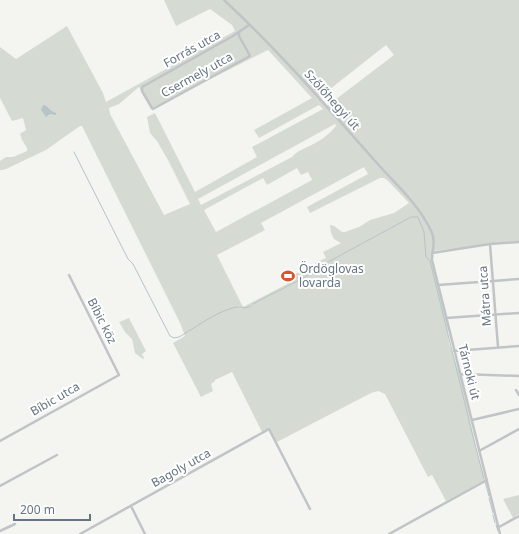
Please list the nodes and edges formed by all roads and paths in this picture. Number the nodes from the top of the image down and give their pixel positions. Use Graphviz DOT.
graph roads {
  1 [pos="224,0"];
  2 [pos="249,25"];
  3 [pos="239,33"];
  4 [pos="142,87"];
  5 [pos="423,216"];
  6 [pos="519,242"];
  7 [pos="490,244"];
  8 [pos="432,253"];
  9 [pos="69,275"];
  10 [pos="519,280"];
  11 [pos="493,281"];
  12 [pos="438,285"];
  13 [pos="519,313"];
  14 [pos="496,314"];
  15 [pos="446,318"];
  16 [pos="519,346"];
  17 [pos="498,347"];
  18 [pos="454,351"];
  19 [pos="461,374"];
  20 [pos="119,375"];
  21 [pos="519,376"];
  22 [pos="516,390"];
  23 [pos="519,395"];
  24 [pos="519,409"];
  25 [pos="472,420"];
  26 [pos="519,429"];
  27 [pos="0,441"];
  28 [pos="479,451"];
  29 [pos="57,455"];
  30 [pos="487,480"];
  31 [pos="0,486"];
  32 [pos="131,506"];
  33 [pos="310,509"];
  34 [pos="519,516"];
  35 [pos="15,524"];
  36 [pos="498,527"];
  37 [pos="0,531"];
  38 [pos="499,533"];
  39 [pos="80,534"];
  40 [pos="145,534"];
  41 [pos="389,534"];
  1 -- 2 [label="street, Szőlőhegyi út"];
  2 -- 3 [label="street, Forrás utca"];
  2 -- 5 [label="street, Szőlőhegyi út"];
  3 -- 4 [label="street, Forrás utca"];
  3 -- 4 [label="street, Csermely utca"];
  5 -- 8 [label="street, Tárnoki út"];
  6 -- 7 [label="street"];
  7 -- 8 [label="street"];
  7 -- 11 [label="street, Mátra utca"];
  8 -- 12 [label="street, Tárnoki út"];
  9 -- 20 [label="street, Bíbic köz"];
  10 -- 11 [label="street"];
  11 -- 12 [label="street"];
  11 -- 14 [label="street, Mátra utca"];
  12 -- 15 [label="street, Tárnoki út"];
  13 -- 14 [label="street"];
  14 -- 15 [label="street"];
  14 -- 17 [label="street, Mátra utca"];
  15 -- 18 [label="street, Tárnoki út"];
  16 -- 17 [label="street"];
  17 -- 18 [label="street"];
  18 -- 19 [label="street, Tárnoki út"];
  19 -- 21 [label="street"];
  19 -- 25 [label="street, Tárnoki út"];
  20 -- 27 [label="street, Bíbic utca"];
  22 -- 23 [label="street"];
  24 -- 25 [label="street"];
  25 -- 28 [label="street, Tárnoki út"];
  26 -- 28 [label="street"];
  28 -- 30 [label="street, Tárnoki út"];
  29 -- 31 [label="street"];
  30 -- 36 [label="street, Tárnoki út"];
  30 -- 41 [label="street"];
  32 -- 33 [label="street, Bagoly utca"];
  32 -- 39 [label="street, Bagoly utca"];
  32 -- 40 [label="street"];
  34 -- 36 [label="street"];
  35 -- 37 [label="street"];
  36 -- 38 [label="street, Tárnoki út"];
}
